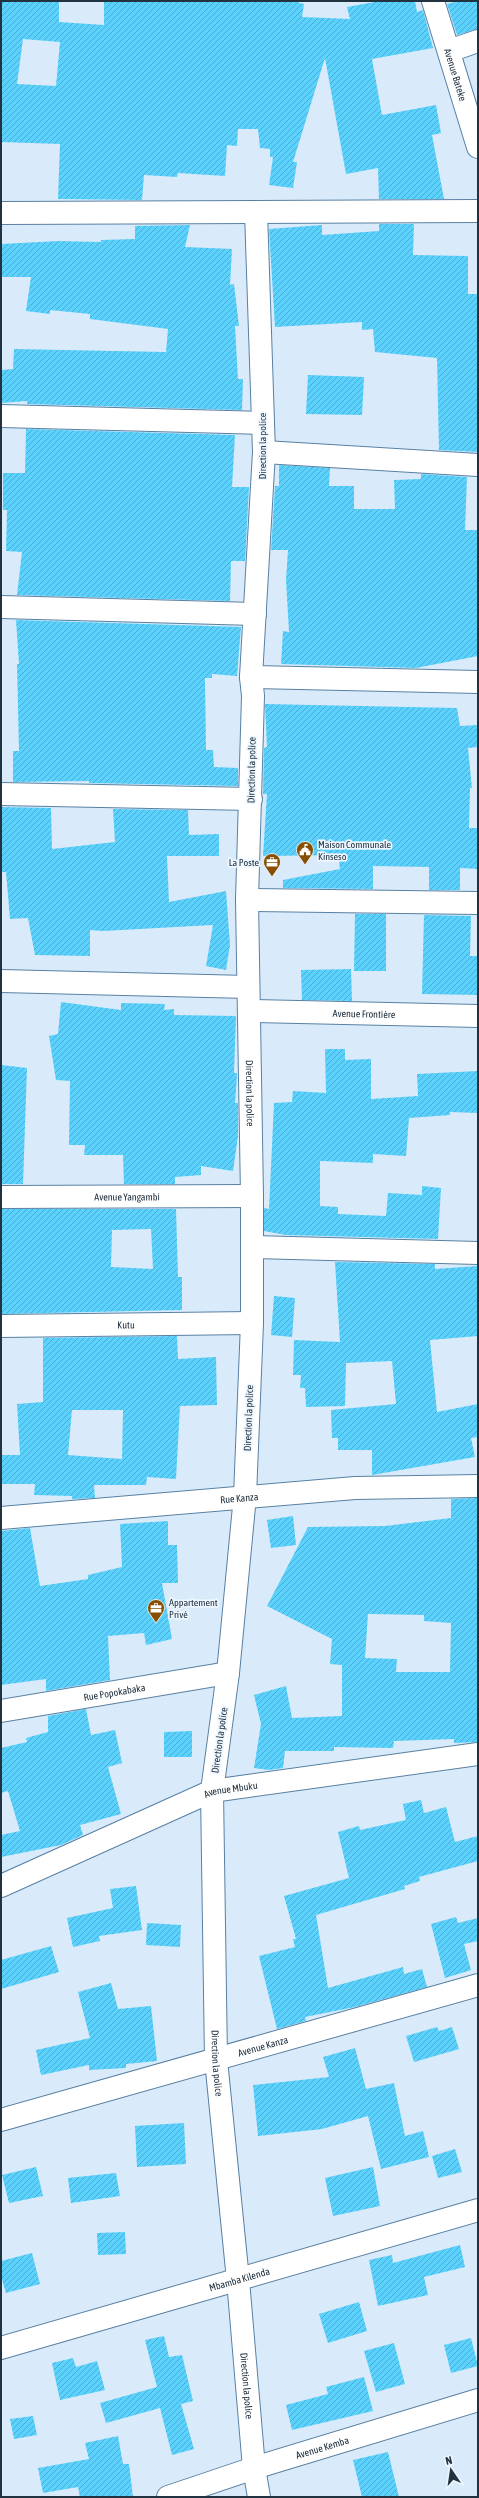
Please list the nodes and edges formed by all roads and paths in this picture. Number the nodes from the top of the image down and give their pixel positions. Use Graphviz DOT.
graph roads {
  1 [pos="434,1"];
  2 [pos="478,42"];
  3 [pos="448,51"];
  4 [pos="478,147"];
  5 [pos="478,211"];
  6 [pos="256,212"];
  7 [pos="1,213"];
  8 [pos="1,416"];
  9 [pos="263,423"];
  10 [pos="264,452"];
  11 [pos="478,465"];
  12 [pos="1,606"];
  13 [pos="255,614"];
  14 [pos="251,677"];
  15 [pos="478,682"];
  16 [pos="1,794"];
  17 [pos="251,799"];
  18 [pos="247,900"];
  19 [pos="478,903"];
  20 [pos="1,981"];
  21 [pos="248,987"];
  22 [pos="250,1011"];
  23 [pos="478,1016"];
  24 [pos="252,1196"];
  25 [pos="1,1197"];
  26 [pos="252,1247"];
  27 [pos="478,1253"];
  28 [pos="252,1323"];
  29 [pos="1,1326"];
  30 [pos="478,1486"];
  31 [pos="246,1496"];
  32 [pos="1,1518"];
  33 [pos="228,1673"];
  34 [pos="1,1711"];
  35 [pos="478,1754"];
  36 [pos="212,1791"];
  37 [pos="1,1886"];
  38 [pos="478,1985"];
  39 [pos="216,2060"];
  40 [pos="1,2120"];
  41 [pos="478,2210"];
  42 [pos="238,2280"];
  43 [pos="1,2348"];
  44 [pos="478,2400"];
  45 [pos="254,2468"];
  46 [pos="168,2497"];
  47 [pos="259,2497"];
  1 -- 3 [label="street, Avenue Bateke"];
  2 -- 3 [label="street"];
  3 -- 4 [label="street, Avenue Bateke"];
  5 -- 6 [label="street"];
  6 -- 7 [label="street"];
  6 -- 9 [label="street, Direction la police"];
  8 -- 9 [label="street"];
  9 -- 10 [label="street, Direction la police"];
  10 -- 11 [label="street"];
  10 -- 13 [label="street, Direction la police"];
  12 -- 13 [label="street"];
  13 -- 14 [label="street, Direction la police"];
  14 -- 15 [label="street"];
  14 -- 17 [label="street, Direction la police"];
  16 -- 17 [label="street"];
  17 -- 18 [label="street, Direction la police"];
  18 -- 19 [label="street"];
  18 -- 21 [label="street, Direction la police"];
  20 -- 21 [label="street"];
  21 -- 22 [label="street, Direction la police"];
  22 -- 23 [label="street, Avenue Frontière"];
  22 -- 24 [label="street, Direction la police"];
  24 -- 25 [label="street, Avenue Yangambi"];
  24 -- 26 [label="street, Direction la police"];
  26 -- 27 [label="street"];
  26 -- 28 [label="street, Direction la police"];
  28 -- 29 [label="street, Kutu"];
  28 -- 31 [label="street, Direction la police"];
  30 -- 31 [label="street, Rue Kanza"];
  31 -- 32 [label="street, Rue Kanza"];
  31 -- 33 [label="street, Direction la police"];
  33 -- 34 [label="street, Rue Popokabaka"];
  33 -- 36 [label="street, Direction la police"];
  35 -- 36 [label="street, Avenue Mbuku"];
  36 -- 37 [label="street, Avenue Mbuku"];
  36 -- 39 [label="street, Direction la police"];
  38 -- 39 [label="street, Avenue Kanza"];
  39 -- 40 [label="street, Avenue Kanza"];
  39 -- 42 [label="street, Direction la police"];
  41 -- 42 [label="street, Mbamba Kilenda"];
  42 -- 43 [label="street, Mbamba Kilenda"];
  42 -- 45 [label="street, Direction la police"];
  44 -- 45 [label="street, Avenue Kemba"];
  45 -- 46 [label="street, Avenue Kemba"];
  45 -- 47 [label="street, Direction la police"];
}
